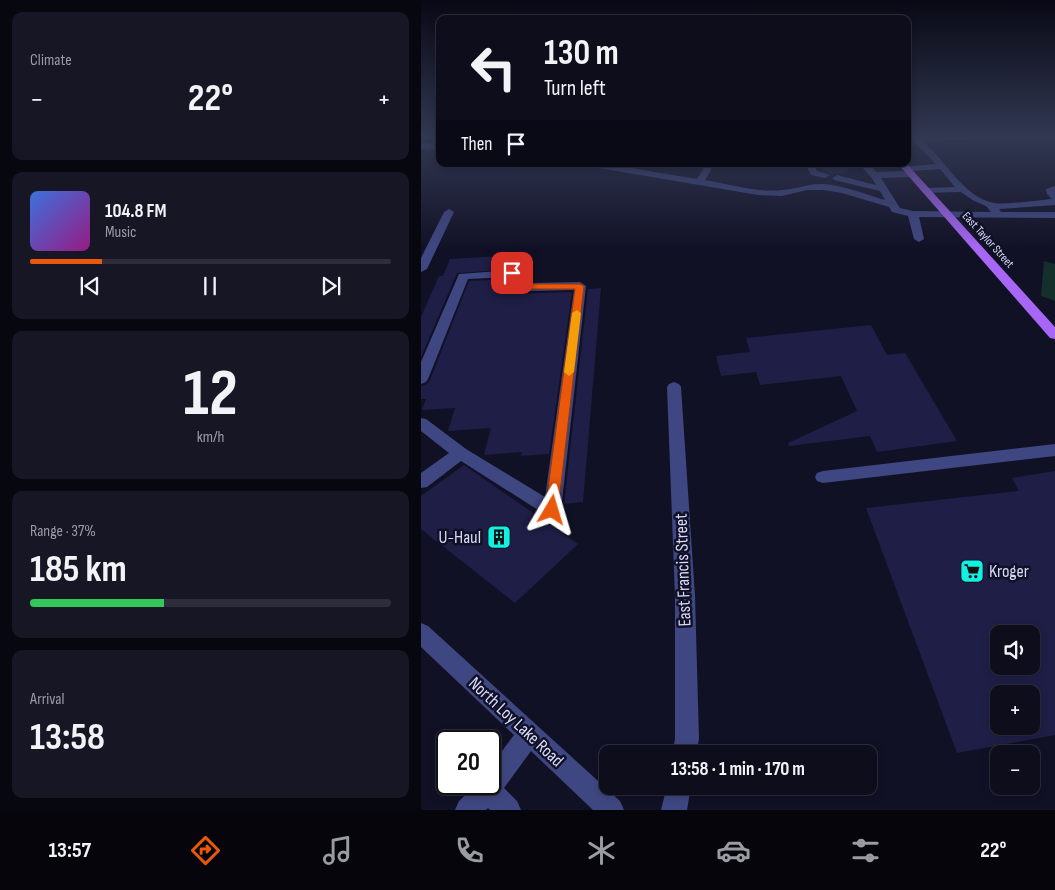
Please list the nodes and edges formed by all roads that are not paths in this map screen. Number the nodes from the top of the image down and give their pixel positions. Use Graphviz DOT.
graph roads {
  1 [pos="655,174"];
  2 [pos="704,174"];
  3 [pos="818,174"];
  4 [pos="881,174"];
  5 [pos="911,174"];
  6 [pos="950,174"];
  7 [pos="659,175"];
  8 [pos="825,175"];
  9 [pos="875,175"];
  10 [pos="837,178"];
  11 [pos="699,182"];
  12 [pos="964,188"];
  13 [pos="883,189"];
  14 [pos="1055,189"];
  15 [pos="926,191"];
  16 [pos="1055,197"];
  17 [pos="1055,202"];
  18 [pos="892,205"];
  19 [pos="992,206"];
  20 [pos="449,212"];
  21 [pos="913,214"];
  22 [pos="947,215"];
  23 [pos="998,215"];
  24 [pos="1055,215"];
  25 [pos="919,239"];
  26 [pos="421,269"];
  27 [pos="1055,335"];
  28 [pos="421,379"];
  29 [pos="674,387"];
  30 [pos="421,423"];
  31 [pos="1055,450"];
  32 [pos="460,453"];
  33 [pos="823,477"];
  34 [pos="421,482"];
  35 [pos="421,633"];
  36 [pos="529,734"];
  37 [pos="686,745"];
  38 [pos="501,772"];
  39 [pos="483,795"];
  40 [pos="493,795"];
  41 [pos="677,795"];
  42 [pos="608,809"];
  43 [pos="468,810"];
  44 [pos="508,810"];
  45 [pos="674,810"];
  1 -- 7 [label="street"];
  2 -- 11 [label="street"];
  3 -- 8 [label="street"];
  4 -- 9 [label="street"];
  5 -- 15 [label="main road, East Taylor Street"];
  6 -- 12 [label="street"];
  7 -- 11 [label="street"];
  9 -- 13 [label="street"];
  10 -- 13 [label="street"];
  11 -- 18 [label="street"];
  12 -- 15 [label="street"];
  12 -- 19 [label="street"];
  13 -- 18 [label="street"];
  14 -- 16 [label="street"];
  15 -- 22 [label="main road, East Taylor Street"];
  17 -- 19 [label="street"];
  18 -- 21 [label="street"];
  19 -- 23 [label="street"];
  20 -- 26 [label="street"];
  21 -- 22 [label="street"];
  21 -- 25 [label="street"];
  22 -- 23 [label="street"];
  22 -- 27 [label="main road, East Taylor Street"];
  23 -- 24 [label="street"];
  28 -- 32 [label="street"];
  29 -- 37 [label="street, East Francis Street"];
  30 -- 32 [label="street"];
  31 -- 33 [label="street"];
  32 -- 34 [label="street"];
  35 -- 36 [label="street, North Loy Lake Road"];
  36 -- 38 [label="street"];
  36 -- 42 [label="street, North Loy Lake Road"];
  39 -- 43 [label="street"];
  40 -- 44 [label="street"];
  41 -- 45 [label="street"];
}
